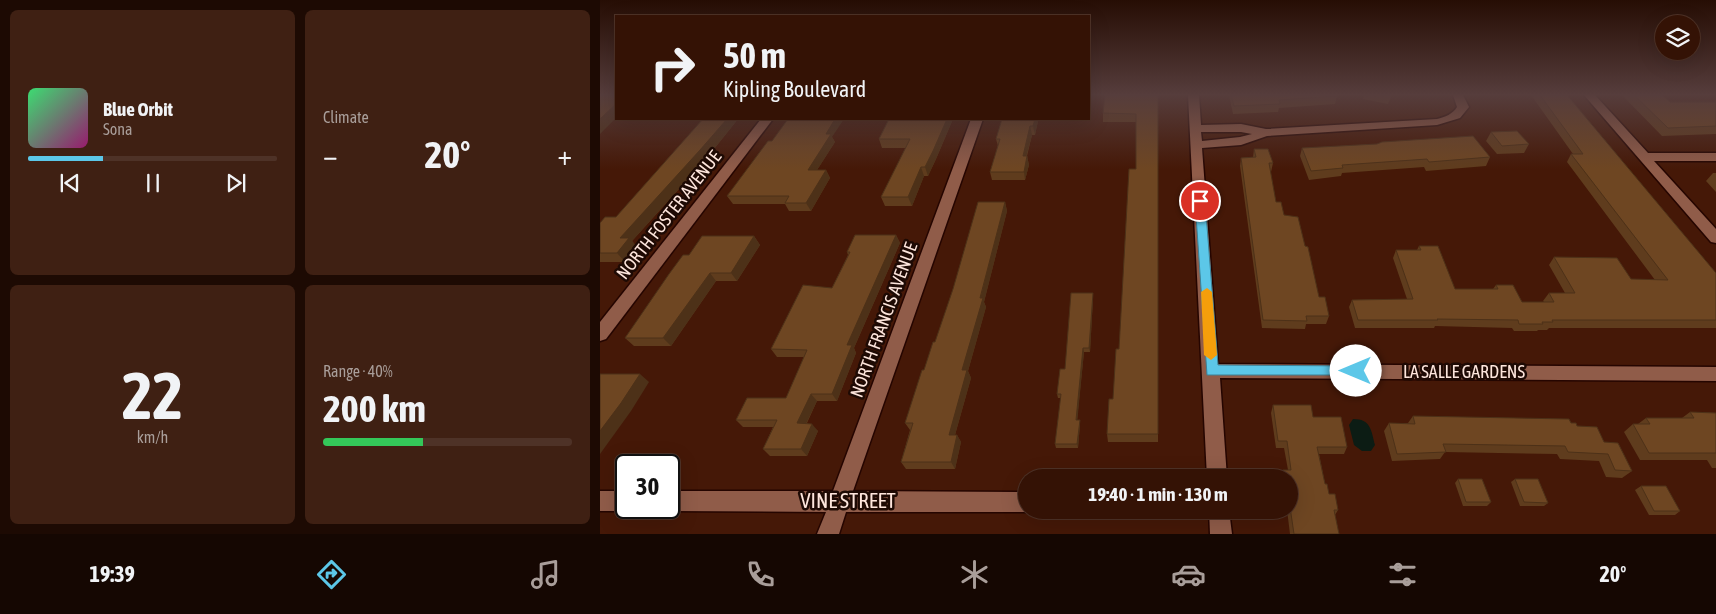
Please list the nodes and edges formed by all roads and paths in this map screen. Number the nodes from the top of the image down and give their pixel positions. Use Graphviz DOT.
graph roads {
  1 [pos="766,120"];
  2 [pos="977,120"];
  3 [pos="1195,120"];
  4 [pos="1447,120"];
  5 [pos="1612,120"];
  6 [pos="1196,137"];
  7 [pos="1645,157"];
  8 [pos="1716,157"];
  9 [pos="1716,238"];
  10 [pos="600,334"];
  11 [pos="1212,371"];
  12 [pos="1716,374"];
  13 [pos="1217,469"];
  14 [pos="600,501"];
  15 [pos="615,501"];
  16 [pos="680,501"];
  17 [pos="840,501"];
  18 [pos="1018,502"];
  19 [pos="1220,519"];
  20 [pos="828,534"];
  21 [pos="1221,534"];
  1 -- 10 [label="street, NORTH FOSTER AVENUE"];
  2 -- 17 [label="street, NORTH FRANCIS AVENUE"];
  3 -- 6 [label="street"];
  4 -- 6 [label="street"];
  5 -- 7 [label="street"];
  6 -- 11 [label="street"];
  7 -- 8 [label="street"];
  7 -- 9 [label="street"];
  11 -- 12 [label="street, LA SALLE GARDENS"];
  11 -- 13 [label="street"];
  14 -- 15 [label="street"];
  16 -- 17 [label="street, VINE STREET"];
  17 -- 18 [label="street, VINE STREET"];
  17 -- 20 [label="street, NORTH FRANCIS AVENUE"];
  19 -- 21 [label="street"];
}
